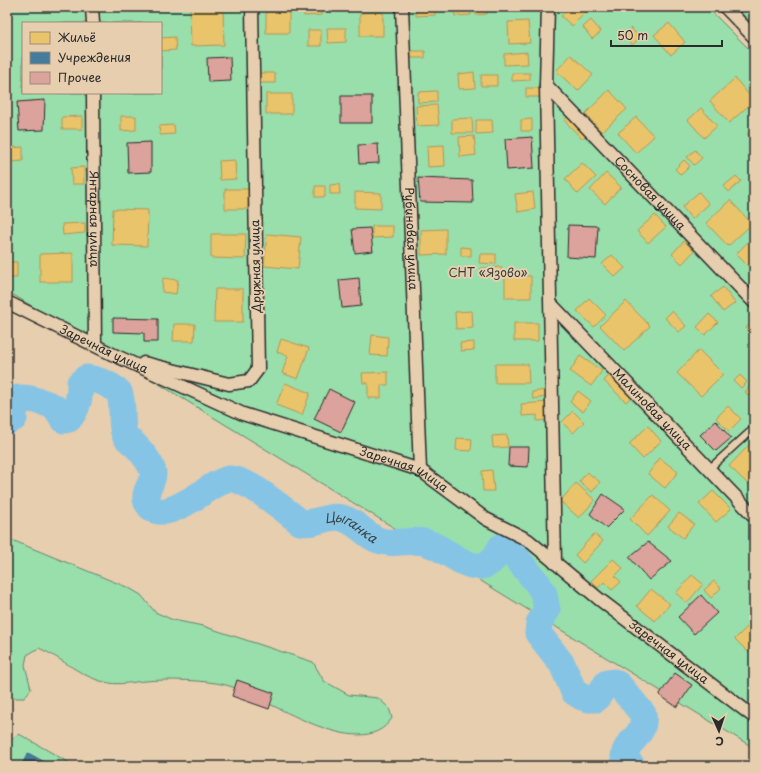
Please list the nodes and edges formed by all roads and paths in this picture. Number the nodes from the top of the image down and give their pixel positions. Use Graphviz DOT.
graph roads {
  1 [pos="92,7"];
  2 [pos="252,7"];
  3 [pos="402,7"];
  4 [pos="548,7"];
  5 [pos="726,7"];
  6 [pos="92,22"];
  7 [pos="754,37"];
  8 [pos="546,84"];
  9 [pos="93,94"];
  10 [pos="7,302"];
  11 [pos="754,302"];
  12 [pos="550,304"];
  13 [pos="95,345"];
  14 [pos="112,354"];
  15 [pos="754,428"];
  16 [pos="709,469"];
  17 [pos="420,470"];
  18 [pos="754,516"];
  19 [pos="555,563"];
  20 [pos="754,717"];
  1 -- 6 [label="street"];
  2 -- 14 [label="street, Дружная улица"];
  3 -- 17 [label="street, Рубиновая улица"];
  4 -- 8 [label="street"];
  5 -- 7 [label="street"];
  8 -- 11 [label="street, Сосновая улица"];
  8 -- 12 [label="street"];
  9 -- 13 [label="street, Янтарная улица"];
  10 -- 13 [label="street, Заречная улица"];
  12 -- 16 [label="street, Малиновая улица"];
  12 -- 19 [label="street"];
  13 -- 14 [label="street, Заречная улица"];
  14 -- 17 [label="street, Заречная улица"];
  15 -- 16 [label="lane"];
  16 -- 18 [label="street, Малиновая улица"];
  17 -- 19 [label="street, Заречная улица"];
  19 -- 20 [label="street, Заречная улица"];
}
